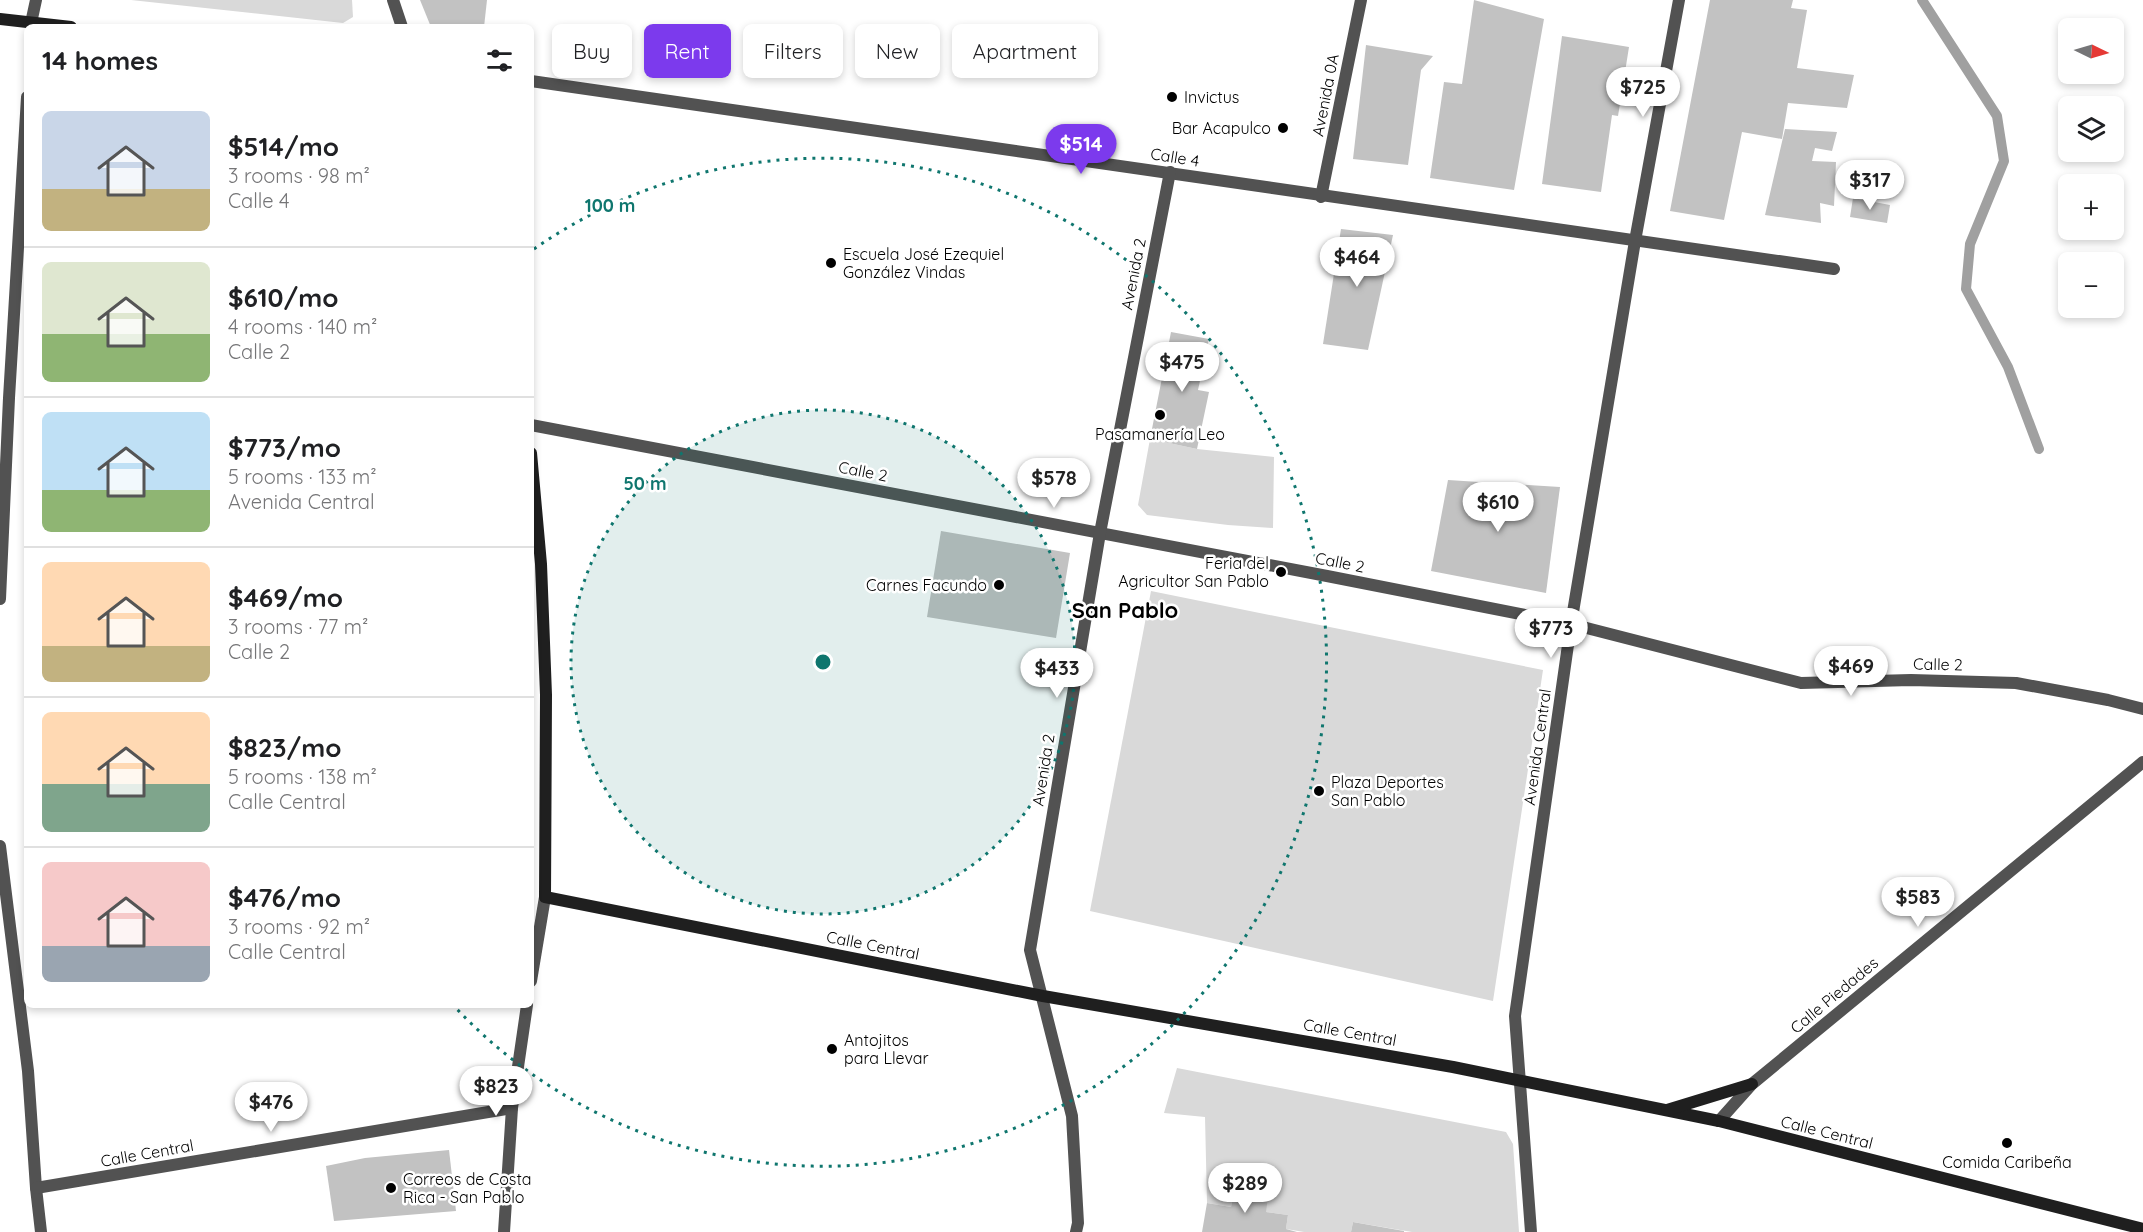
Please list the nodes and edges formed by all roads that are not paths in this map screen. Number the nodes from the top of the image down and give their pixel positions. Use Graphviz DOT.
graph roads {
  1 [pos="36,0"];
  2 [pos="393,0"];
  3 [pos="1361,0"];
  4 [pos="1679,0"];
  5 [pos="0,19"];
  6 [pos="26,24"];
  7 [pos="31,24"];
  8 [pos="401,24"];
  9 [pos="534,81"];
  10 [pos="24,148"];
  11 [pos="1170,172"];
  12 [pos="1321,197"];
  13 [pos="1635,241"];
  14 [pos="1834,269"];
  15 [pos="534,426"];
  16 [pos="534,486"];
  17 [pos="1100,532"];
  18 [pos="0,600"];
  19 [pos="1571,624"];
  20 [pos="2143,710"];
  21 [pos="2143,762"];
  22 [pos="0,846"];
  23 [pos="545,897"];
  24 [pos="534,963"];
  25 [pos="1043,996"];
  26 [pos="527,1008"];
  27 [pos="1519,1081"];
  28 [pos="1752,1084"];
  29 [pos="512,1108"];
  30 [pos="1665,1111"];
  31 [pos="1719,1121"];
  32 [pos="36,1188"];
  33 [pos="2143,1229"];
  34 [pos="41,1232"];
  35 [pos="504,1232"];
  36 [pos="1076,1232"];
  37 [pos="1532,1232"];
  1 -- 7 [label="street"];
  2 -- 8 [label="street"];
  3 -- 12 [label="street, Avenida 0A"];
  4 -- 13 [label="street, Avenida Central"];
  5 -- 6 [label="main road"];
  9 -- 11 [label="street, Calle 4"];
  10 -- 18 [label="street"];
  11 -- 12 [label="street, Calle 4"];
  11 -- 17 [label="street, Avenida 2"];
  12 -- 13 [label="street, Calle 4"];
  13 -- 14 [label="street, Calle 4"];
  13 -- 19 [label="street, Avenida Central"];
  15 -- 17 [label="street, Calle 2"];
  16 -- 23 [label="main road"];
  17 -- 19 [label="street, Calle 2"];
  17 -- 25 [label="street, Avenida 2"];
  19 -- 20 [label="street, Calle 2"];
  19 -- 27 [label="street, Avenida Central"];
  21 -- 28 [label="street, Calle Piedades"];
  22 -- 32 [label="street"];
  23 -- 24 [label="street"];
  23 -- 25 [label="main road, Calle Central"];
  25 -- 27 [label="main road, Calle Central"];
  25 -- 36 [label="street, Avenida 2"];
  26 -- 29 [label="street"];
  27 -- 30 [label="main road, Calle Central"];
  27 -- 37 [label="street, Avenida Central"];
  28 -- 30 [label="main road"];
  28 -- 31 [label="street, Calle Piedades"];
  29 -- 32 [label="street, Calle Central"];
  29 -- 35 [label="street"];
  30 -- 31 [label="main road, Calle Central"];
  31 -- 33 [label="main road, Calle Central"];
  32 -- 34 [label="street"];
}
